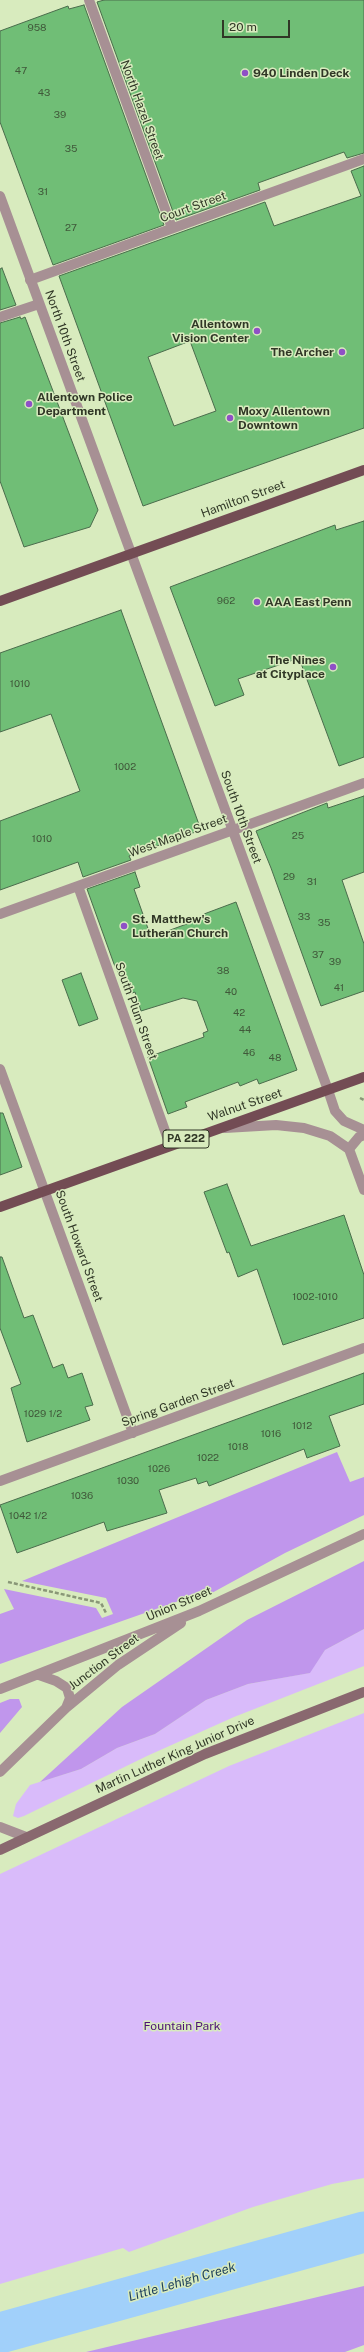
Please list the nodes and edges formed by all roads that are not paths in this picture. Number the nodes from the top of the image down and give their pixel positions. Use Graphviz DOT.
graph roads {
  1 [pos="89,0"];
  2 [pos="364,159"];
  3 [pos="0,196"];
  4 [pos="172,228"];
  5 [pos="30,280"];
  6 [pos="39,304"];
  7 [pos="0,318"];
  8 [pos="364,470"];
  9 [pos="132,553"];
  10 [pos="0,600"];
  11 [pos="364,783"];
  12 [pos="232,830"];
  13 [pos="78,886"];
  14 [pos="0,914"];
  15 [pos="0,1069"];
  16 [pos="364,1077"];
  17 [pos="328,1090"];
  18 [pos="217,1128"];
  19 [pos="364,1130"];
  20 [pos="364,1135"];
  21 [pos="170,1145"];
  22 [pos="349,1149"];
  23 [pos="45,1190"];
  24 [pos="364,1190"];
  25 [pos="0,1207"];
  26 [pos="364,1348"];
  27 [pos="133,1433"];
  28 [pos="0,1481"];
  29 [pos="364,1534"];
  30 [pos="199,1611"];
  31 [pos="39,1675"];
  32 [pos="0,1689"];
  33 [pos="364,1692"];
  34 [pos="66,1708"];
  35 [pos="3,1769"];
  36 [pos="0,1778"];
  37 [pos="0,1827"];
  38 [pos="26,1837"];
  39 [pos="0,1850"];
  1 -- 4 [label="street, North Hazel Street"];
  2 -- 4 [label="street, Court Street"];
  3 -- 5 [label="street, North 10th Street"];
  4 -- 5 [label="street, Court Street"];
  5 -- 6 [label="street, North 10th Street"];
  6 -- 7 [label="street"];
  6 -- 9 [label="street, North 10th Street"];
  8 -- 9 [label="main road, Hamilton Street"];
  9 -- 10 [label="main road, Hamilton Street"];
  9 -- 12 [label="street, South 10th Street"];
  11 -- 12 [label="street, West Maple Street"];
  12 -- 13 [label="street, West Maple Street"];
  12 -- 17 [label="street, South 10th Street"];
  13 -- 14 [label="street, West Maple Street"];
  13 -- 21 [label="street, South Plum Street"];
  15 -- 23 [label="street, South Howard Street"];
  16 -- 17 [label="main road, Walnut Street / PA 222"];
  17 -- 18 [label="main road, Walnut Street / PA 222"];
  17 -- 19 [label="street, South 10th Street"];
  18 -- 21 [label="main road, Walnut Street / PA 222"];
  18 -- 22 [label="street"];
  20 -- 22 [label="street"];
  21 -- 23 [label="main road, Walnut Street / PA 222"];
  22 -- 24 [label="street"];
  23 -- 25 [label="main road, Walnut Street / PA 222"];
  23 -- 27 [label="street, South Howard Street"];
  26 -- 27 [label="street, Spring Garden Street"];
  27 -- 28 [label="street, Spring Garden Street"];
  29 -- 30 [label="street, Union Street"];
  30 -- 31 [label="street, Union Street"];
  30 -- 34 [label="street, Junction Street"];
  31 -- 32 [label="street, Union Street"];
  31 -- 34 [label="street, Junction Street"];
  33 -- 38 [label="main road, Martin Luther King Junior Drive"];
  34 -- 35 [label="street, Junction Street"];
  35 -- 36 [label="street, Junction Street"];
  37 -- 38 [label="street"];
  38 -- 39 [label="main road, Martin Luther King Junior Drive"];
}
